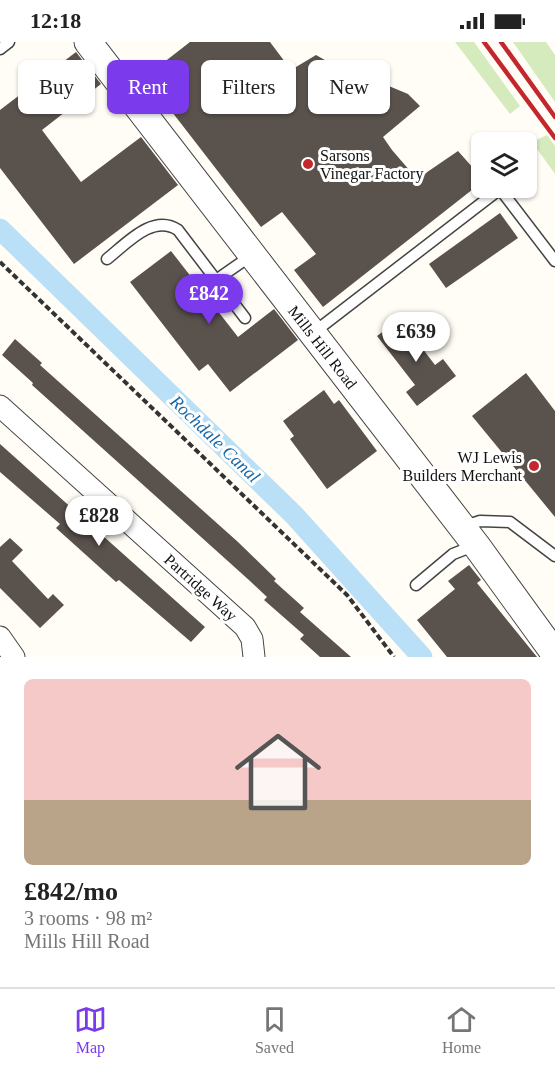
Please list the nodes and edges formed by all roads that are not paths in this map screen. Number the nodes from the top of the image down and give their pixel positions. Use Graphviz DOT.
graph roads {
  1 [pos="9,42"];
  2 [pos="88,42"];
  3 [pos="0,49"];
  4 [pos="252,255"];
  5 [pos="107,259"];
  6 [pos="555,261"];
  7 [pos="216,280"];
  8 [pos="245,318"];
  9 [pos="313,333"];
  10 [pos="0,406"];
  11 [pos="469,536"];
  12 [pos="555,556"];
  13 [pos="416,585"];
  14 [pos="0,637"];
  15 [pos="555,654"];
  16 [pos="14,657"];
  17 [pos="254,657"];
  1 -- 3 [label="lane"];
  2 -- 4 [label="street, Mills Hill Road"];
  4 -- 7 [label="lane"];
  4 -- 9 [label="street, Mills Hill Road"];
  5 -- 7 [label="lane"];
  6 -- 9 [label="lane"];
  7 -- 8 [label="lane"];
  9 -- 11 [label="street, Mills Hill Road"];
  10 -- 17 [label="street, Partridge Way"];
  11 -- 12 [label="lane"];
  11 -- 13 [label="lane"];
  11 -- 15 [label="street, Mills Hill Road"];
  14 -- 16 [label="street"];
}
